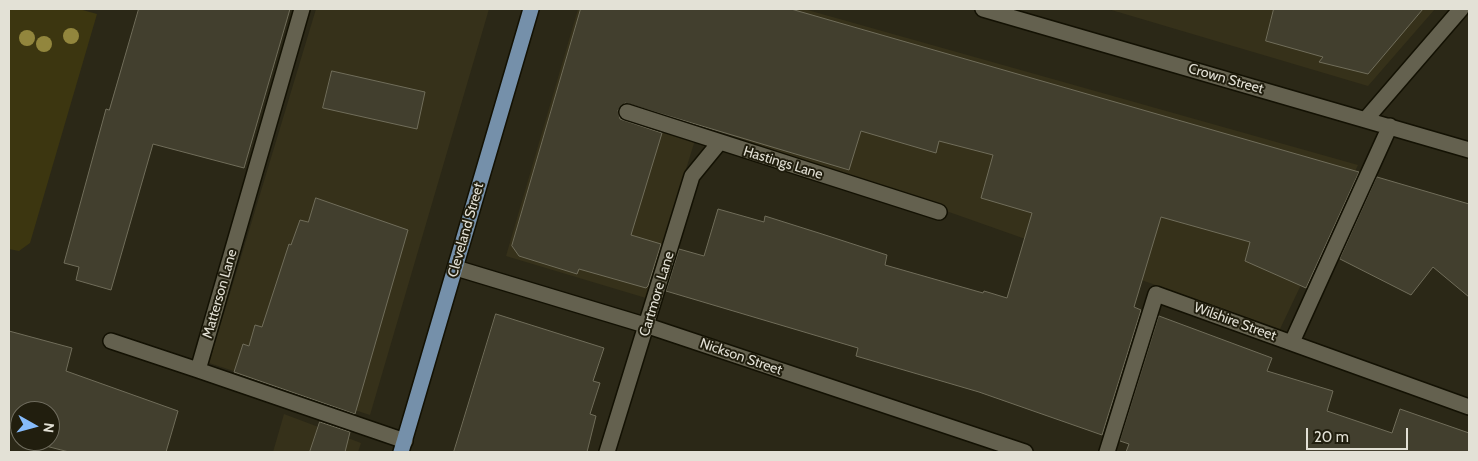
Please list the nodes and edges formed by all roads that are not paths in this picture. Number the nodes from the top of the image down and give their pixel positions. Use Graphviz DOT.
graph roads {
  1 [pos="302,9"];
  2 [pos="532,9"];
  3 [pos="983,9"];
  4 [pos="1461,9"];
  5 [pos="627,112"];
  6 [pos="1366,119"];
  7 [pos="1390,126"];
  8 [pos="719,143"];
  9 [pos="1469,150"];
  10 [pos="939,212"];
  11 [pos="456,268"];
  12 [pos="648,326"];
  13 [pos="111,341"];
  14 [pos="1292,342"];
  15 [pos="198,370"];
  16 [pos="1469,407"];
  17 [pos="403,447"];
  18 [pos="607,452"];
  19 [pos="1025,452"];
  20 [pos="1107,452"];
  1 -- 15 [label="street, Matterson Lane"];
  2 -- 11 [label="main road, Cleveland Street"];
  3 -- 6 [label="street, Crown Street"];
  4 -- 6 [label="street"];
  5 -- 8 [label="street, Hastings Lane"];
  6 -- 7 [label="street, Crown Street"];
  7 -- 9 [label="street, Crown Street"];
  7 -- 14 [label="street"];
  8 -- 10 [label="street, Hastings Lane"];
  8 -- 12 [label="street, Cartmore Lane"];
  11 -- 12 [label="street, Nickson Street"];
  11 -- 17 [label="main road, Cleveland Street"];
  12 -- 18 [label="street, Cartmore Lane"];
  12 -- 19 [label="street, Nickson Street"];
  13 -- 15 [label="street"];
  14 -- 16 [label="street, Wilshire Street"];
  14 -- 20 [label="street, Wilshire Street"];
  15 -- 17 [label="street"];
}
